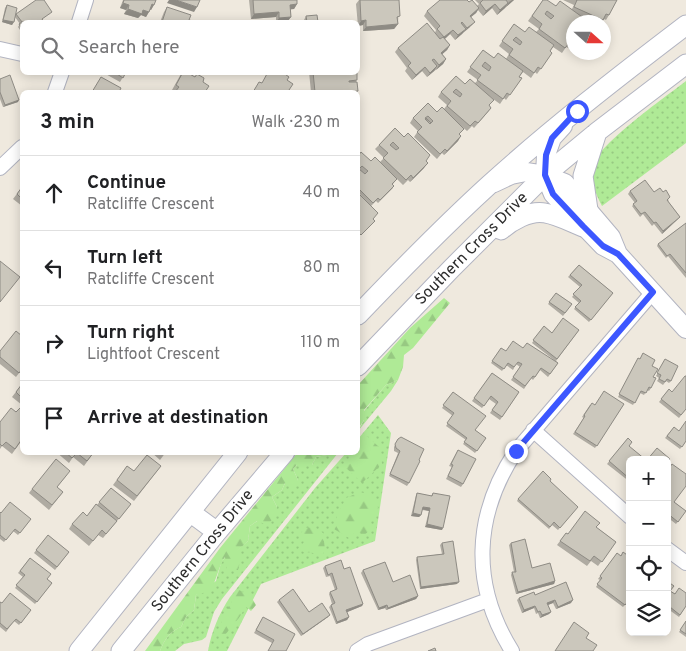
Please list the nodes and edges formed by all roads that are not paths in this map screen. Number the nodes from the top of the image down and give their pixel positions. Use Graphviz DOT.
graph roads {
  1 [pos="86,0"];
  2 [pos="80,20"];
  3 [pos="686,25"];
  4 [pos="0,49"];
  5 [pos="20,54"];
  6 [pos="686,64"];
  7 [pos="61,75"];
  8 [pos="56,90"];
  9 [pos="577,111"];
  10 [pos="597,132"];
  11 [pos="20,149"];
  12 [pos="0,168"];
  13 [pos="545,175"];
  14 [pos="489,185"];
  15 [pos="586,218"];
  16 [pos="451,269"];
  17 [pos="653,292"];
  18 [pos="360,313"];
  19 [pos="686,329"];
  20 [pos="360,364"];
  21 [pos="533,430"];
  22 [pos="236,455"];
  23 [pos="282,455"];
  24 [pos="190,512"];
  25 [pos="626,514"];
  26 [pos="217,532"];
  27 [pos="671,552"];
  28 [pos="686,563"];
  29 [pos="488,600"];
  30 [pos="79,651"];
  31 [pos="122,651"];
  32 [pos="357,651"];
  33 [pos="512,651"];
  1 -- 2 [label="street"];
  3 -- 9 [label="main road, Southern Cross Drive"];
  4 -- 5 [label="street"];
  6 -- 10 [label="main road, Southern Cross Drive"];
  7 -- 8 [label="street"];
  9 -- 13 [label="street"];
  9 -- 14 [label="main road, Southern Cross Drive"];
  10 -- 13 [label="main road, Southern Cross Drive"];
  10 -- 15 [label="main road"];
  11 -- 12 [label="street"];
  13 -- 14 [label="street"];
  13 -- 15 [label="street"];
  13 -- 16 [label="main road, Southern Cross Drive"];
  14 -- 18 [label="main road, Southern Cross Drive"];
  15 -- 16 [label="main road"];
  15 -- 17 [label="street"];
  16 -- 20 [label="main road, Southern Cross Drive"];
  17 -- 19 [label="street"];
  17 -- 21 [label="street"];
  21 -- 25 [label="street"];
  21 -- 29 [label="street"];
  22 -- 24 [label="main road, Southern Cross Drive"];
  23 -- 26 [label="main road, Southern Cross Drive"];
  24 -- 26 [label="main road"];
  24 -- 30 [label="main road, Southern Cross Drive"];
  26 -- 31 [label="main road, Southern Cross Drive"];
  27 -- 28 [label="street"];
  29 -- 32 [label="street"];
  29 -- 33 [label="street"];
}
